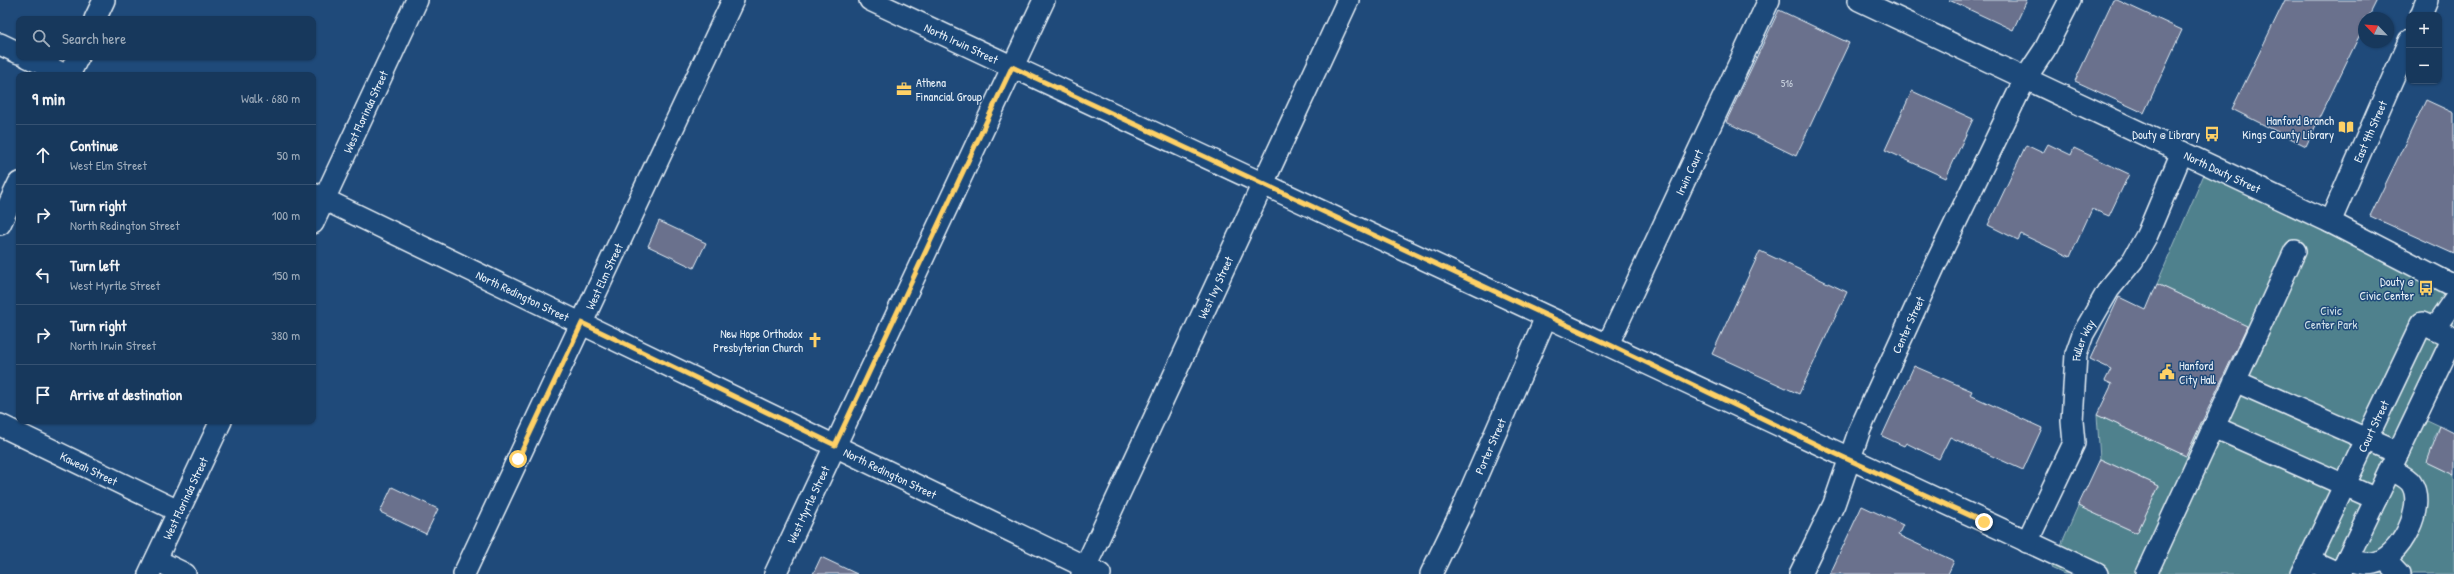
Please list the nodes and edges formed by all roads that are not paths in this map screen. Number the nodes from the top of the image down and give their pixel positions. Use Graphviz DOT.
graph roads {
  1 [pos="104,0"];
  2 [pos="417,0"];
  3 [pos="733,0"];
  4 [pos="870,0"];
  5 [pos="1044,0"];
  6 [pos="1348,0"];
  7 [pos="1769,0"];
  8 [pos="1859,0"];
  9 [pos="2070,0"];
  10 [pos="2427,0"];
  11 [pos="2422,12"];
  12 [pos="96,16"];
  13 [pos="0,44"];
  14 [pos="2406,48"];
  15 [pos="16,52"];
  16 [pos="34,60"];
  17 [pos="76,60"];
  18 [pos="1012,67"];
  19 [pos="59,72"];
  20 [pos="70,72"];
  21 [pos="2026,80"];
  22 [pos="2182,152"];
  23 [pos="1263,184"];
  24 [pos="16,189"];
  25 [pos="318,197"];
  26 [pos="316,207"];
  27 [pos="2330,222"];
  28 [pos="0,224"];
  29 [pos="2295,250"];
  30 [pos="2454,286"];
  31 [pos="2454,300"];
  32 [pos="1546,316"];
  33 [pos="582,323"];
  34 [pos="2434,329"];
  35 [pos="1608,344"];
  36 [pos="2235,381"];
  37 [pos="2387,396"];
  38 [pos="2419,409"];
  39 [pos="219,424"];
  40 [pos="0,425"];
  41 [pos="2214,427"];
  42 [pos="2366,439"];
  43 [pos="835,445"];
  44 [pos="1850,460"];
  45 [pos="2394,461"];
  46 [pos="2344,485"];
  47 [pos="2376,499"];
  48 [pos="178,511"];
  49 [pos="2027,542"];
  50 [pos="2385,559"];
  51 [pos="152,567"];
  52 [pos="2305,567"];
  53 [pos="2342,569"];
  54 [pos="1089,572"];
  55 [pos="185,574"];
  56 [pos="464,574"];
  57 [pos="775,574"];
  58 [pos="1431,574"];
  59 [pos="1800,574"];
  60 [pos="2097,574"];
  61 [pos="2146,574"];
  62 [pos="2399,574"];
  1 -- 12 [label="street"];
  2 -- 25 [label="street, West Florinda Street"];
  3 -- 33 [label="street, West Elm Street"];
  4 -- 18 [label="street, North Irwin Street"];
  5 -- 18 [label="street, West Myrtle Street"];
  6 -- 23 [label="street, West Ivy Street"];
  7 -- 35 [label="street, Irwin Court"];
  8 -- 21 [label="street, North Douty Street"];
  9 -- 21 [label="street, Center Street"];
  10 -- 11 [label="street"];
  13 -- 15 [label="street"];
  14 -- 27 [label="street, East 9th Street"];
  16 -- 19 [label="street"];
  17 -- 20 [label="street"];
  18 -- 23 [label="street, North Irwin Street"];
  18 -- 43 [label="street, West Myrtle Street"];
  21 -- 22 [label="street, North Douty Street"];
  21 -- 44 [label="street, Center Street"];
  22 -- 27 [label="street, North Douty Street"];
  22 -- 49 [label="street, Fuller Way"];
  23 -- 32 [label="street, North Irwin Street"];
  23 -- 54 [label="street, West Ivy Street"];
  24 -- 28 [label="street"];
  25 -- 26 [label="street, West Florinda Street"];
  25 -- 33 [label="street, North Redington Street"];
  27 -- 30 [label="street, North Douty Street"];
  29 -- 36 [label="street"];
  31 -- 34 [label="street"];
  32 -- 35 [label="street, North Irwin Street"];
  32 -- 58 [label="street, Porter Street"];
  33 -- 43 [label="street, North Redington Street"];
  33 -- 56 [label="street, West Elm Street"];
  34 -- 37 [label="street, Court Street"];
  34 -- 38 [label="street"];
  35 -- 44 [label="street, North Irwin Street"];
  36 -- 41 [label="street"];
  36 -- 42 [label="street"];
  37 -- 38 [label="street"];
  37 -- 42 [label="street, Court Street"];
  38 -- 45 [label="street"];
  39 -- 48 [label="street, West Florinda Street"];
  40 -- 48 [label="street, Kaweah Street"];
  41 -- 46 [label="street"];
  41 -- 61 [label="street"];
  42 -- 45 [label="street"];
  42 -- 46 [label="street, Court Street"];
  43 -- 54 [label="street, North Redington Street"];
  43 -- 57 [label="street, West Myrtle Street"];
  44 -- 49 [label="street, North Irwin Street"];
  44 -- 59 [label="street, Center Street"];
  45 -- 47 [label="street"];
  45 -- 50 [label="street"];
  46 -- 47 [label="street"];
  46 -- 52 [label="street, Court Street"];
  47 -- 53 [label="street"];
  48 -- 51 [label="street, West Florinda Street"];
  49 -- 60 [label="street, North Irwin Street"];
  50 -- 53 [label="street"];
  50 -- 62 [label="street"];
  51 -- 55 [label="street"];
  52 -- 53 [label="street"];
}
